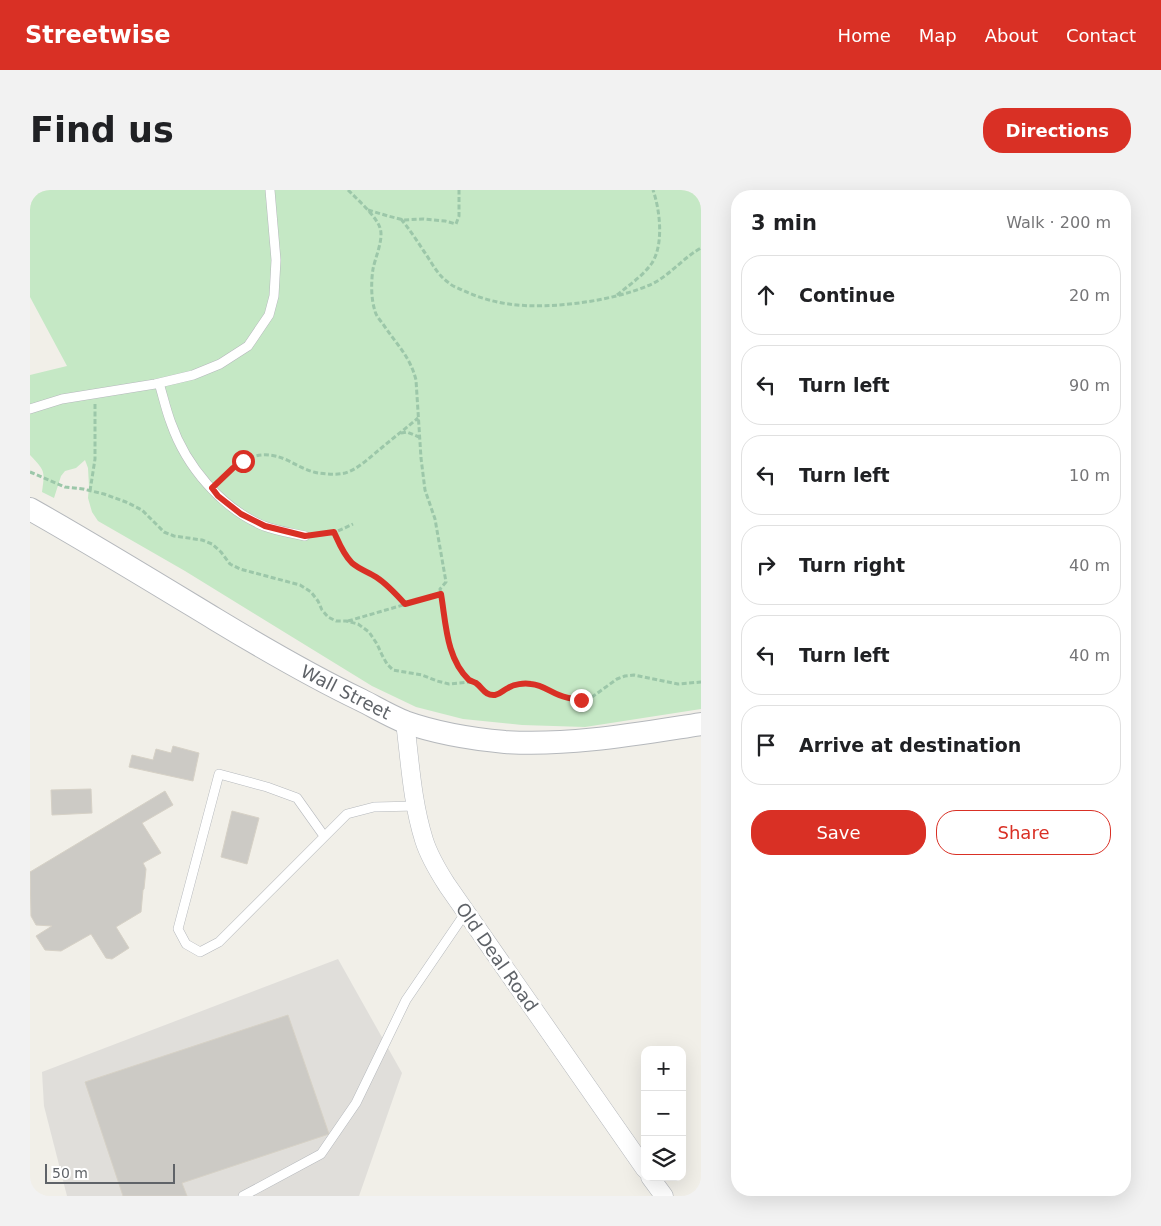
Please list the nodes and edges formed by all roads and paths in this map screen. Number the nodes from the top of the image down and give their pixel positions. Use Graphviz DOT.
graph roads {
  1 [pos="270,190"];
  2 [pos="348,190"];
  3 [pos="459,190"];
  4 [pos="653,190"];
  5 [pos="366,209"];
  6 [pos="401,219"];
  7 [pos="701,248"];
  8 [pos="615,296"];
  9 [pos="159,383"];
  10 [pos="95,394"];
  11 [pos="30,409"];
  12 [pos="418,418"];
  13 [pos="400,433"];
  14 [pos="420,437"];
  15 [pos="30,472"];
  16 [pos="212,488"];
  17 [pos="90,491"];
  18 [pos="30,508"];
  19 [pos="353,524"];
  20 [pos="334,532"];
  21 [pos="305,536"];
  22 [pos="441,594"];
  23 [pos="405,604"];
  24 [pos="346,621"];
  25 [pos="471,682"];
  26 [pos="701,682"];
  27 [pos="405,722"];
  28 [pos="701,724"];
  29 [pos="416,806"];
  30 [pos="324,836"];
  31 [pos="466,912"];
  32 [pos="641,1163"];
  33 [pos="653,1181"];
  34 [pos="243,1196"];
  35 [pos="664,1196"];
  1 -- 9 [label="lane"];
  2 -- 5 [label="path"];
  3 -- 6 [label="path"];
  4 -- 8 [label="path"];
  5 -- 6 [label="path"];
  5 -- 12 [label="path"];
  6 -- 8 [label="path"];
  7 -- 8 [label="path"];
  9 -- 10 [label="lane"];
  9 -- 16 [label="lane"];
  10 -- 11 [label="lane"];
  10 -- 17 [label="path"];
  12 -- 13 [label="path"];
  12 -- 14 [label="path"];
  13 -- 14 [label="path"];
  13 -- 16 [label="path"];
  14 -- 22 [label="path"];
  15 -- 17 [label="path"];
  16 -- 21 [label="lane"];
  17 -- 24 [label="path"];
  18 -- 27 [label="street, Wall Street"];
  19 -- 20 [label="path"];
  20 -- 21 [label="path"];
  20 -- 23 [label="path"];
  22 -- 23 [label="path"];
  22 -- 25 [label="path"];
  23 -- 24 [label="path"];
  24 -- 25 [label="path"];
  25 -- 26 [label="path"];
  27 -- 28 [label="street, Wall Street"];
  27 -- 29 [label="street, Old Deal Road"];
  29 -- 30 [label="lane"];
  29 -- 31 [label="street, Old Deal Road"];
  30 -- 30 [label="lane"];
  31 -- 32 [label="street, Old Deal Road"];
  31 -- 34 [label="lane"];
  33 -- 35 [label="street"];
}
